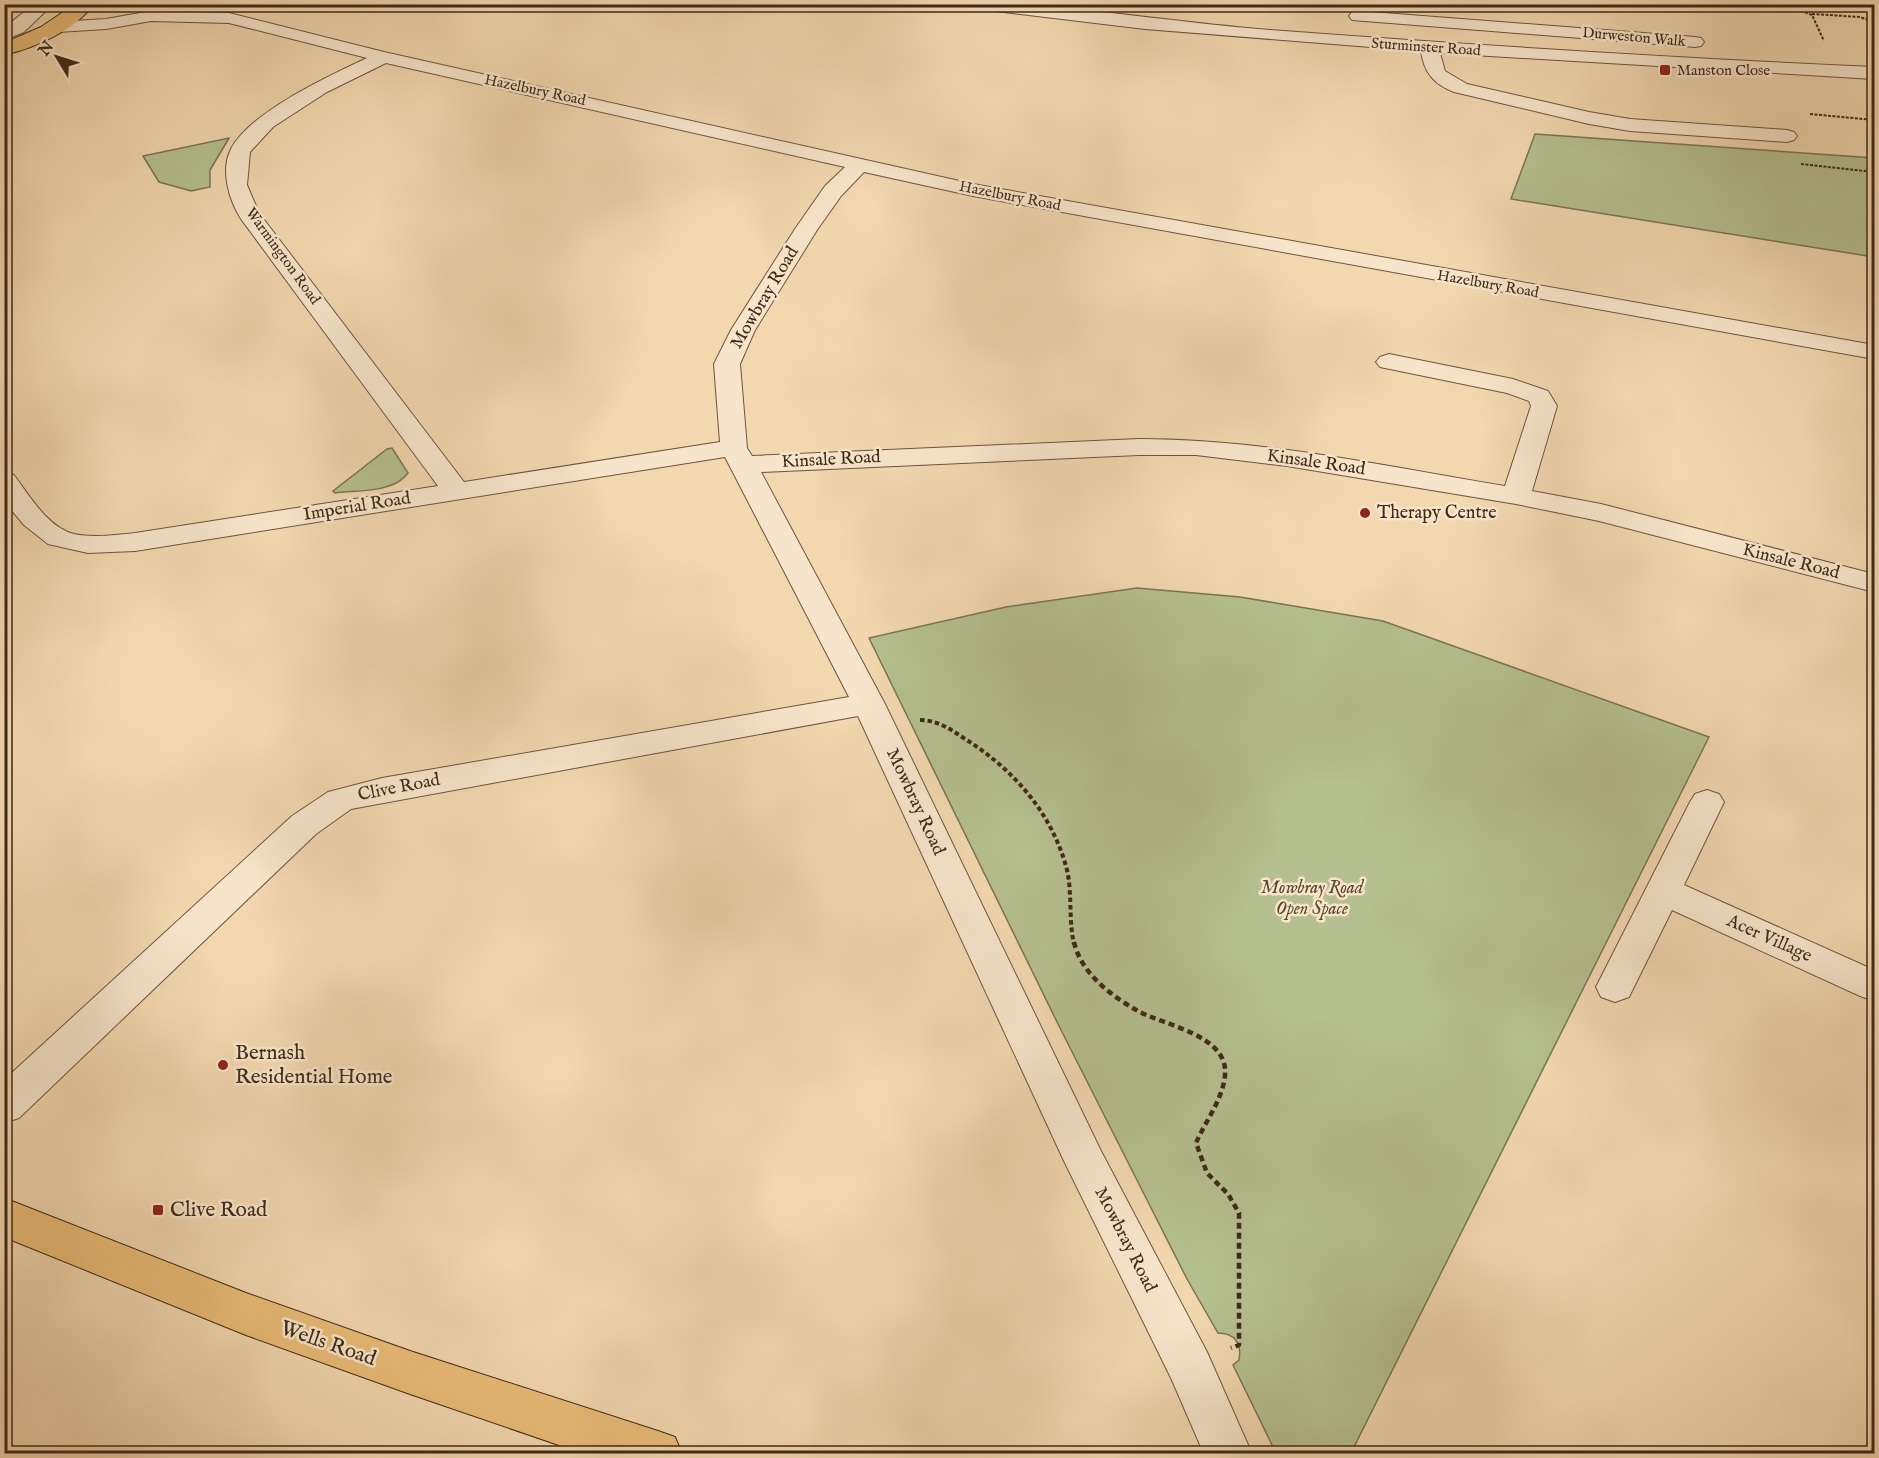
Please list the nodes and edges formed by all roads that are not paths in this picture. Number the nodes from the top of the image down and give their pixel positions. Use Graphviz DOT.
graph roads {
  1 [pos="45,4"];
  2 [pos="979,4"];
  3 [pos="85,6"];
  4 [pos="1069,10"];
  5 [pos="151,16"];
  6 [pos="1359,16"];
  7 [pos="58,27"];
  8 [pos="1568,32"];
  9 [pos="4,35"];
  10 [pos="1700,43"];
  11 [pos="1430,47"];
  12 [pos="4,50"];
  13 [pos="384,57"];
  14 [pos="1572,57"];
  15 [pos="1875,73"];
  16 [pos="1787,136"];
  17 [pos="859,165"];
  18 [pos="1875,352"];
  19 [pos="1389,362"];
  20 [pos="740,456"];
  21 [pos="4,481"];
  22 [pos="456,491"];
  23 [pos="1516,496"];
  24 [pos="1875,583"];
  25 [pos="874,714"];
  26 [pos="1707,802"];
  27 [pos="1663,891"];
  28 [pos="1875,986"];
  29 [pos="1615,987"];
  30 [pos="4,1106"];
  31 [pos="4,1217"];
  32 [pos="658,1454"];
  33 [pos="1228,1454"];
  1 -- 9 [label="street"];
  2 -- 4 [label="street, Sturminster Road"];
  3 -- 5 [label="street, Hazelbury Road"];
  3 -- 7 [label="main road"];
  4 -- 11 [label="street, Sturminster Road"];
  5 -- 7 [label="street, Hazelbury Road"];
  5 -- 13 [label="street, Hazelbury Road"];
  6 -- 8 [label="street, Durweston Walk"];
  7 -- 12 [label="main road"];
  8 -- 10 [label="street, Durweston Walk"];
  8 -- 14 [label="street, Durweston Walk"];
  11 -- 14 [label="street, Sturminster Road"];
  11 -- 16 [label="street"];
  13 -- 17 [label="street, Hazelbury Road"];
  13 -- 22 [label="street, Warmington Road"];
  14 -- 15 [label="street, Sturminster Road"];
  17 -- 18 [label="street, Hazelbury Road"];
  17 -- 20 [label="street, Mowbray Road"];
  19 -- 23 [label="street"];
  20 -- 22 [label="street, Imperial Road"];
  20 -- 23 [label="street, Kinsale Road"];
  20 -- 25 [label="street, Mowbray Road"];
  21 -- 22 [label="street, Imperial Road"];
  23 -- 24 [label="street, Kinsale Road"];
  25 -- 30 [label="street, Clive Road"];
  25 -- 33 [label="street, Mowbray Road"];
  26 -- 27 [label="street"];
  27 -- 28 [label="street, Acer Village"];
  27 -- 29 [label="street"];
  31 -- 32 [label="main road, Wells Road"];
}
